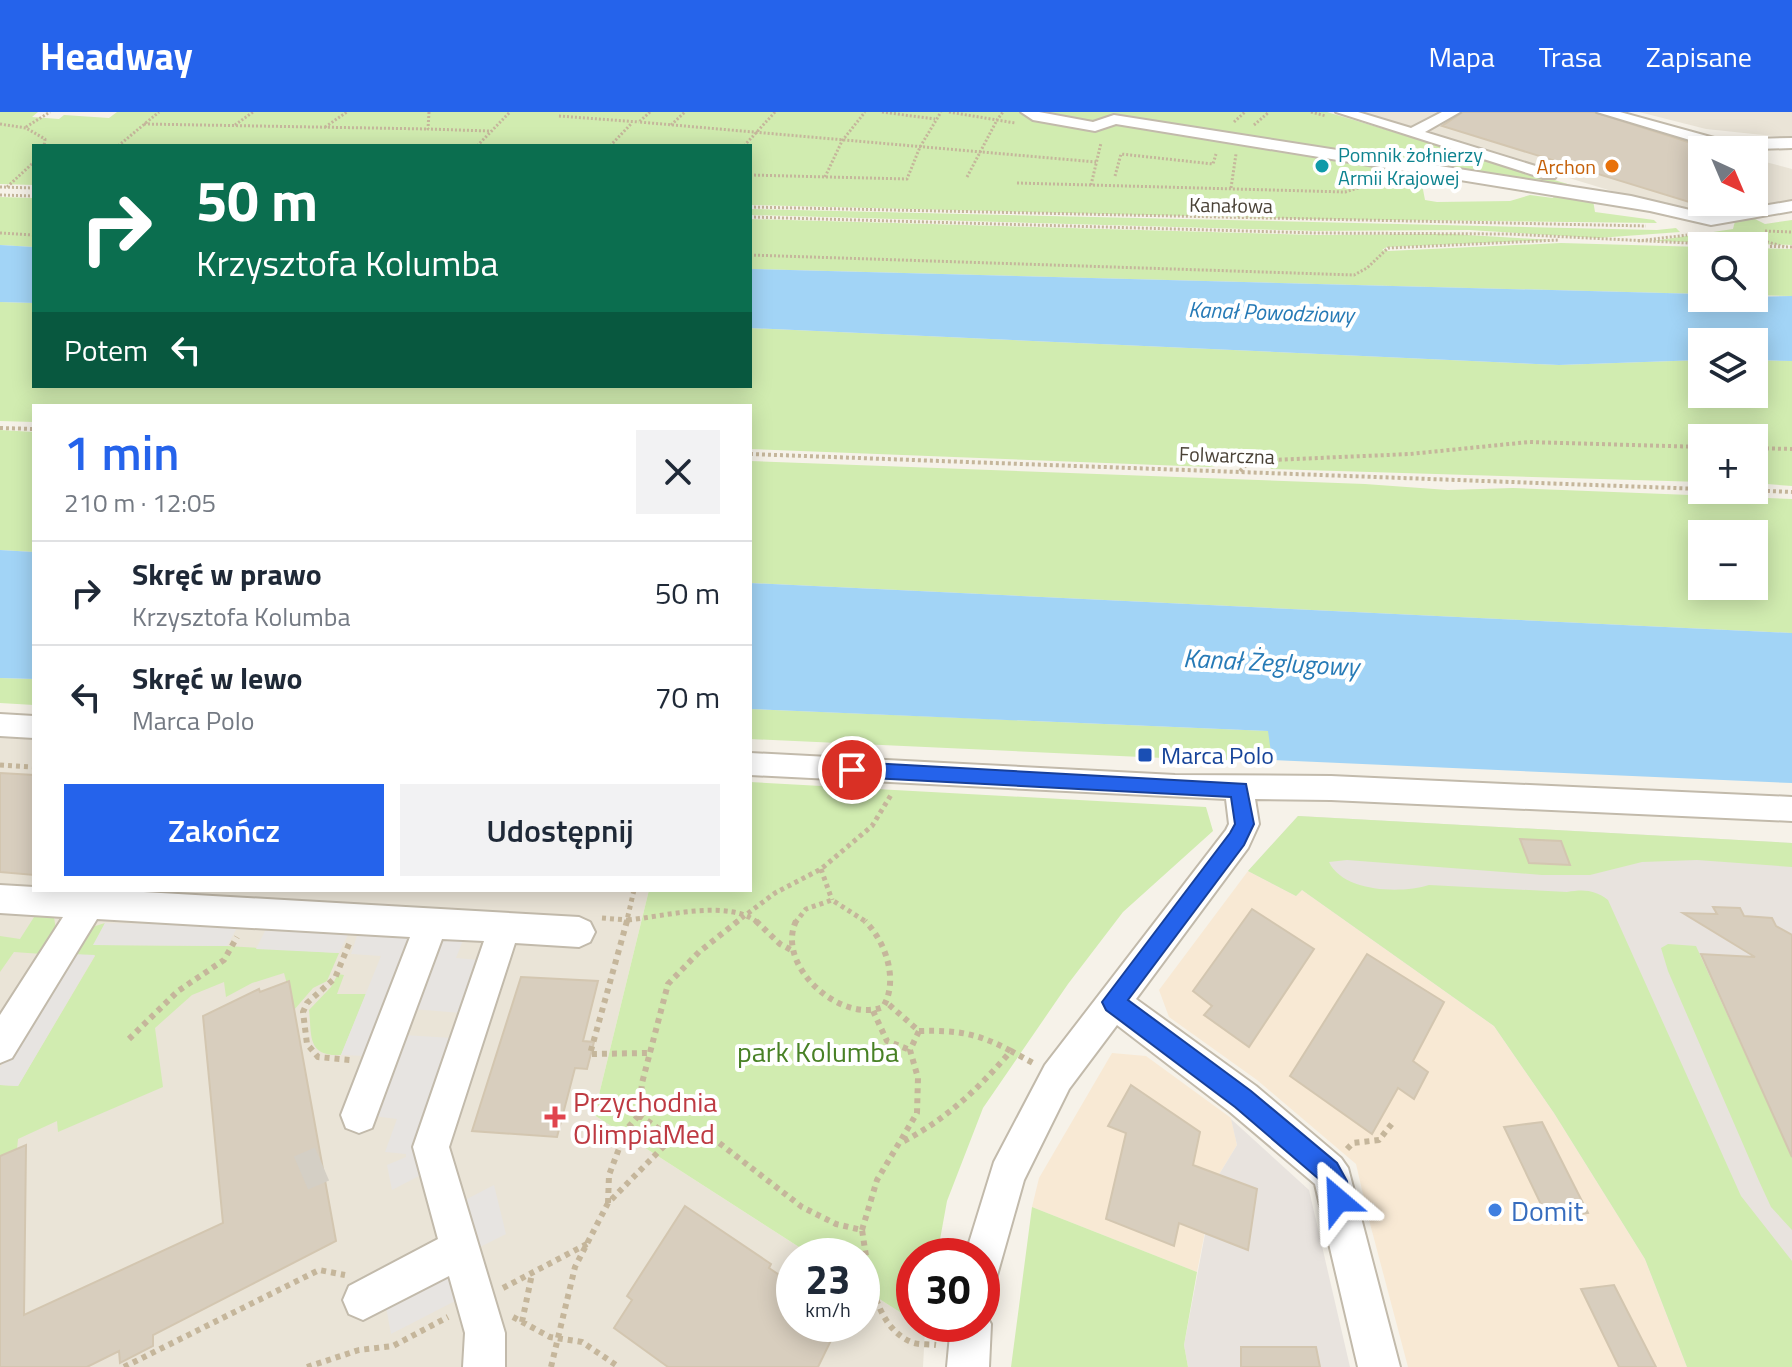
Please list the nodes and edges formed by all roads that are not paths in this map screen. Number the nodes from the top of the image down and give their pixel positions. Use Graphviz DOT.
graph roads {
  1 [pos="1343,112"];
  2 [pos="1453,112"];
  3 [pos="1608,113"];
  4 [pos="1027,119"];
  5 [pos="1110,119"];
  6 [pos="1414,132"];
  7 [pos="1689,136"];
  8 [pos="1792,143"];
  9 [pos="1768,144"];
  10 [pos="1768,157"];
  11 [pos="1781,160"];
  12 [pos="1649,206"];
  13 [pos="1792,206"];
  14 [pos="0,725"];
  15 [pos="32,727"];
  16 [pos="752,764"];
  17 [pos="1239,790"];
  18 [pos="1792,809"];
  19 [pos="92,898"];
  20 [pos="0,899"];
  21 [pos="431,924"];
  22 [pos="504,928"];
  23 [pos="579,932"];
  24 [pos="1113,1002"];
  25 [pos="0,1046"];
  26 [pos="359,1115"];
  27 [pos="990,1238"];
  28 [pos="460,1249"];
  29 [pos="363,1300"];
  30 [pos="484,1367"];
  31 [pos="1379,1367"];
  1 -- 6 [label="street"];
  2 -- 6 [label="street"];
  3 -- 7 [label="street"];
  4 -- 5 [label="street"];
  5 -- 12 [label="street"];
  6 -- 12 [label="street"];
  8 -- 9 [label="street"];
  10 -- 11 [label="street"];
  12 -- 13 [label="street"];
  14 -- 15 [label="street"];
  16 -- 17 [label="street"];
  17 -- 18 [label="street"];
  17 -- 24 [label="street"];
  19 -- 20 [label="street"];
  19 -- 21 [label="street"];
  19 -- 25 [label="street"];
  21 -- 22 [label="street"];
  21 -- 26 [label="street"];
  22 -- 23 [label="street"];
  22 -- 28 [label="street"];
  24 -- 27 [label="street"];
  24 -- 31 [label="street"];
  28 -- 29 [label="street"];
  28 -- 30 [label="street"];
}
